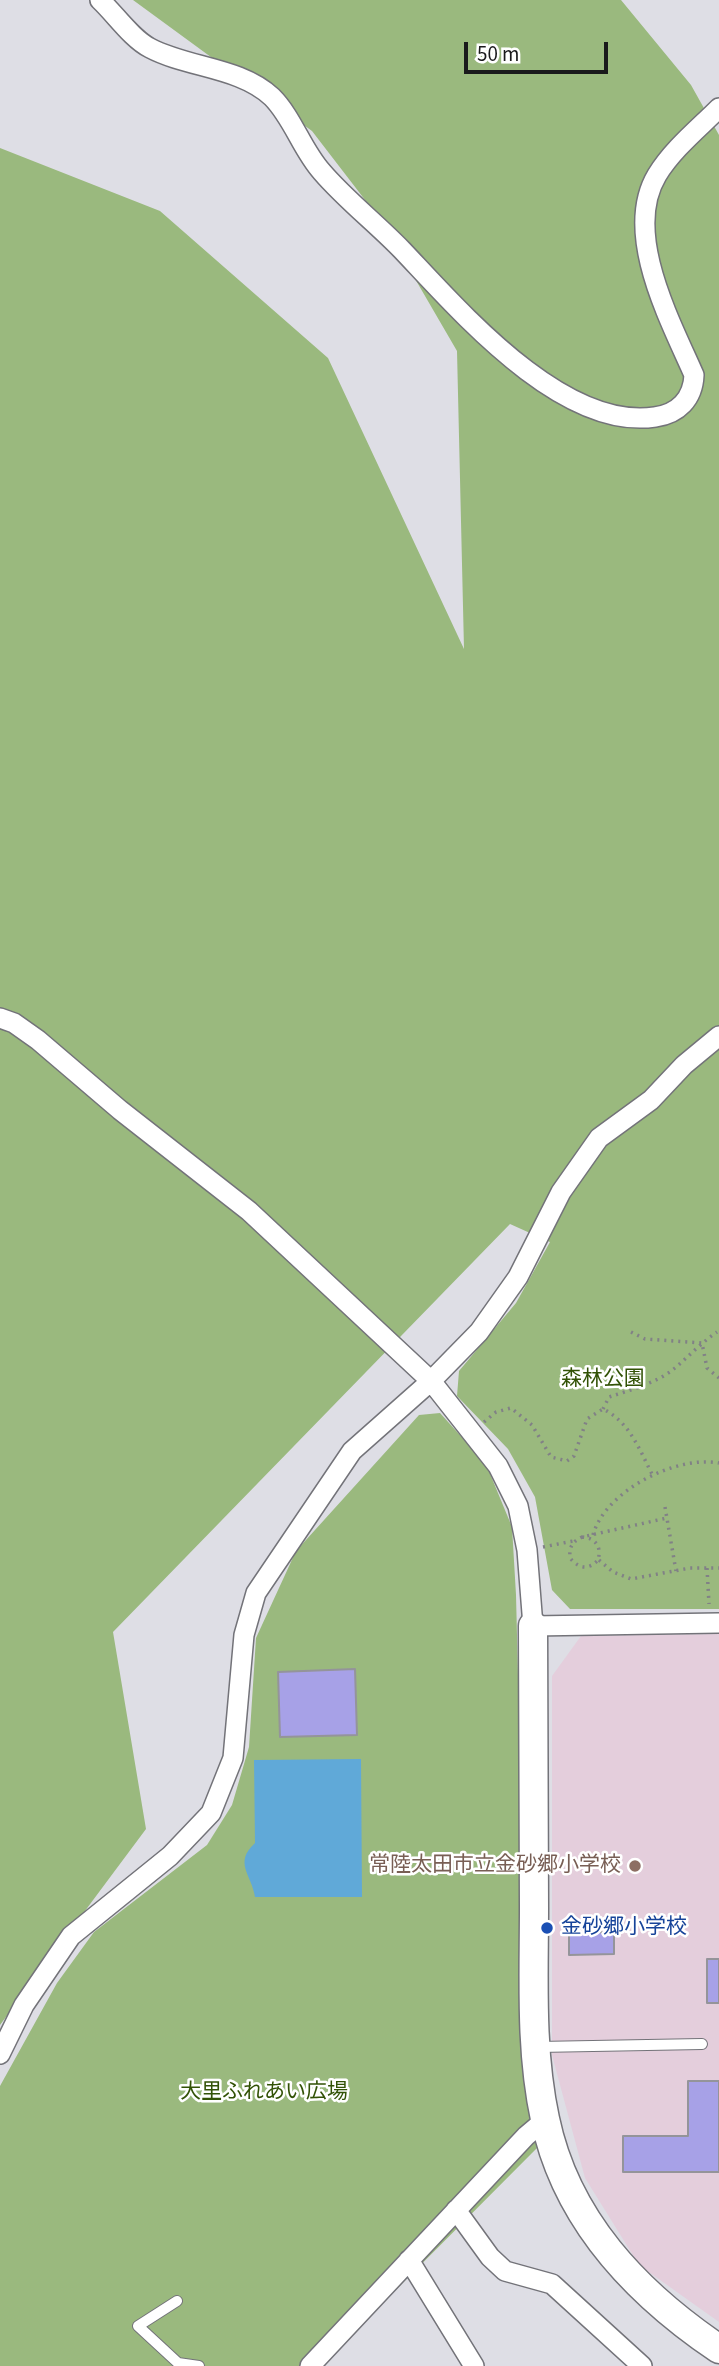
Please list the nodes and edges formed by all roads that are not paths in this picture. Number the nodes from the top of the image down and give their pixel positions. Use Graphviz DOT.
graph roads {
  1 [pos="100,0"];
  2 [pos="719,108"];
  3 [pos="0,1018"];
  4 [pos="719,1037"];
  5 [pos="431,1381"];
  6 [pos="714,1623"];
  7 [pos="533,1626"];
  8 [pos="702,2044"];
  9 [pos="536,2047"];
  10 [pos="0,2054"];
  11 [pos="545,2120"];
  12 [pos="456,2210"];
  13 [pos="409,2260"];
  14 [pos="177,2301"];
  15 [pos="719,2349"];
  16 [pos="199,2366"];
  17 [pos="310,2366"];
  18 [pos="474,2366"];
  19 [pos="642,2366"];
  1 -- 2 [label="street"];
  3 -- 5 [label="street"];
  4 -- 5 [label="street"];
  5 -- 7 [label="street"];
  5 -- 10 [label="street"];
  6 -- 7 [label="street"];
  7 -- 9 [label="street"];
  8 -- 9 [label="lane"];
  9 -- 11 [label="street"];
  11 -- 12 [label="street"];
  11 -- 15 [label="street"];
  12 -- 13 [label="street"];
  12 -- 19 [label="street"];
  13 -- 17 [label="street"];
  13 -- 18 [label="street"];
  14 -- 16 [label="lane"];
}
